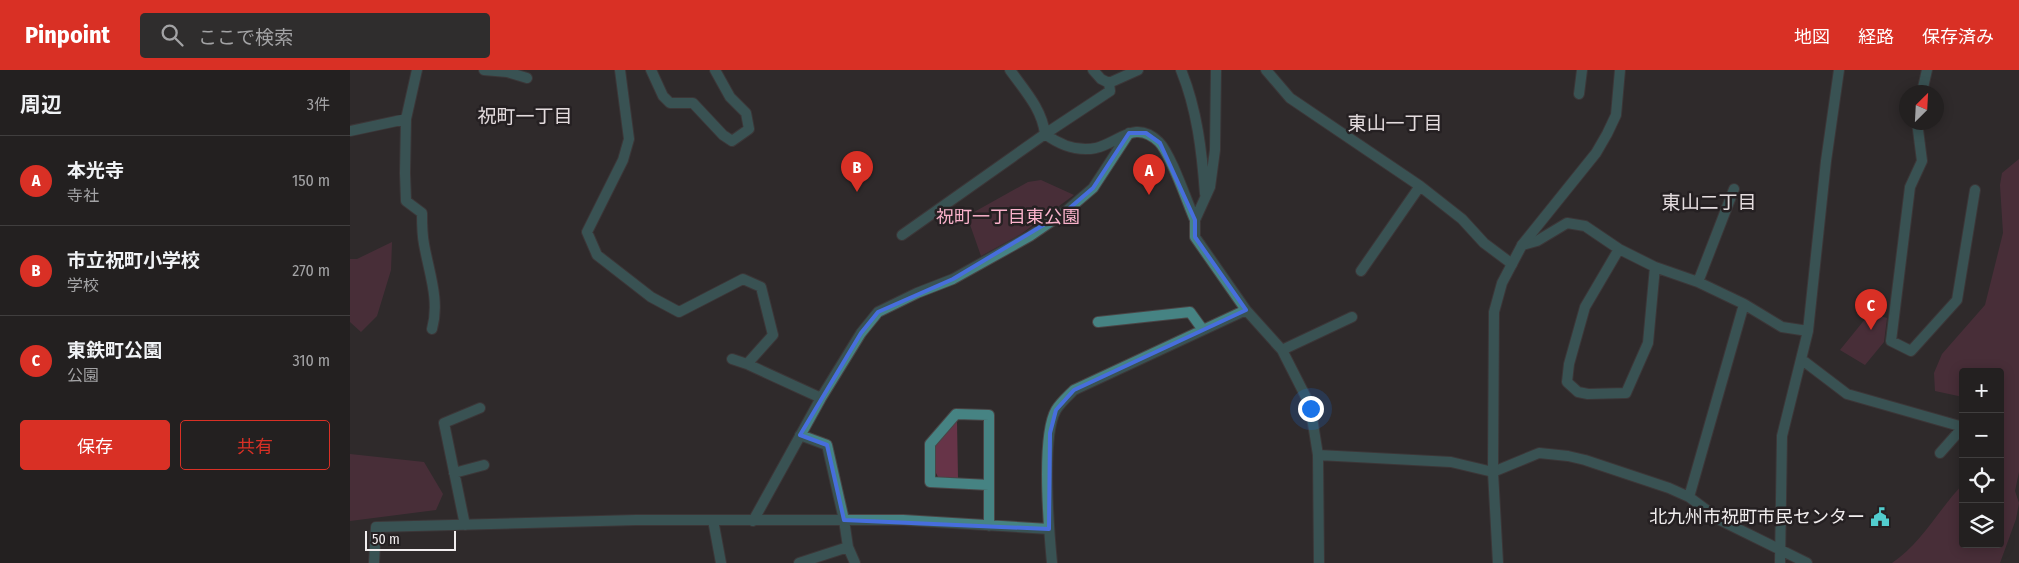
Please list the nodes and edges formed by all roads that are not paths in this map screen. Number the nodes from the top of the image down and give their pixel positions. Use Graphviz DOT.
graph roads {
  1 [pos="417,70"];
  2 [pos="484,70"];
  3 [pos="620,70"];
  4 [pos="651,70"];
  5 [pos="715,70"];
  6 [pos="1010,70"];
  7 [pos="1093,70"];
  8 [pos="1138,70"];
  9 [pos="1181,70"];
  10 [pos="1216,70"];
  11 [pos="1266,70"];
  12 [pos="1582,70"];
  13 [pos="1620,70"];
  14 [pos="1839,70"];
  15 [pos="1927,70"];
  16 [pos="527,78"];
  17 [pos="1109,83"];
  18 [pos="1924,85"];
  19 [pos="1578,94"];
  20 [pos="406,119"];
  21 [pos="1918,130"];
  22 [pos="350,131"];
  23 [pos="1129,133"];
  24 [pos="1045,134"];
  25 [pos="1420,186"];
  26 [pos="1734,189"];
  27 [pos="1975,190"];
  28 [pos="1205,198"];
  29 [pos="1195,220"];
  30 [pos="902,235"];
  31 [pos="1522,245"];
  32 [pos="1619,249"];
  33 [pos="1512,264"];
  34 [pos="1655,267"];
  35 [pos="1361,271"];
  36 [pos="1698,282"];
  37 [pos="1744,304"];
  38 [pos="1246,310"];
  39 [pos="1352,317"];
  40 [pos="1098,322"];
  41 [pos="432,329"];
  42 [pos="1203,330"];
  43 [pos="1808,331"];
  44 [pos="1282,350"];
  45 [pos="732,359"];
  46 [pos="1801,359"];
  47 [pos="747,364"];
  48 [pos="822,398"];
  49 [pos="480,408"];
  50 [pos="800,435"];
  51 [pos="1940,454"];
  52 [pos="1318,455"];
  53 [pos="484,465"];
  54 [pos="1493,472"];
  55 [pos="454,473"];
  56 [pos="989,484"];
  57 [pos="1689,497"];
  58 [pos="713,520"];
  59 [pos="844,520"];
  60 [pos="753,521"];
  61 [pos="464,525"];
  62 [pos="989,526"];
  63 [pos="1049,529"];
  64 [pos="848,547"];
  65 [pos="1780,550"];
  66 [pos="374,563"];
  67 [pos="720,563"];
  68 [pos="799,563"];
  69 [pos="855,563"];
  70 [pos="1052,563"];
  71 [pos="1319,563"];
  72 [pos="1498,563"];
  73 [pos="1780,563"];
  74 [pos="1807,563"];
  1 -- 20 [label="street"];
  2 -- 16 [label="street"];
  3 -- 47 [label="street"];
  4 -- 5 [label="street"];
  6 -- 24 [label="street"];
  7 -- 17 [label="street"];
  8 -- 17 [label="street"];
  9 -- 28 [label="street"];
  10 -- 28 [label="street"];
  11 -- 25 [label="street"];
  12 -- 19 [label="street"];
  13 -- 31 [label="street"];
  14 -- 43 [label="street"];
  15 -- 18 [label="street"];
  17 -- 24 [label="street"];
  20 -- 22 [label="street"];
  20 -- 41 [label="street"];
  21 -- 27 [label="street"];
  23 -- 24 [label="street"];
  23 -- 29 [label="street"];
  23 -- 48 [label="street"];
  24 -- 30 [label="street"];
  25 -- 33 [label="street"];
  25 -- 35 [label="street"];
  26 -- 36 [label="street"];
  28 -- 29 [label="street"];
  29 -- 38 [label="street"];
  31 -- 32 [label="street"];
  31 -- 33 [label="street"];
  32 -- 34 [label="street"];
  32 -- 34 [label="street"];
  33 -- 54 [label="street"];
  34 -- 36 [label="street"];
  36 -- 37 [label="street"];
  37 -- 43 [label="street"];
  37 -- 57 [label="street"];
  38 -- 42 [label="street"];
  38 -- 44 [label="street"];
  39 -- 44 [label="street"];
  40 -- 42 [label="street"];
  42 -- 63 [label="street"];
  43 -- 46 [label="street"];
  44 -- 52 [label="street"];
  45 -- 47 [label="street"];
  46 -- 51 [label="street"];
  46 -- 65 [label="street"];
  47 -- 48 [label="street"];
  48 -- 50 [label="street"];
  49 -- 55 [label="street"];
  50 -- 59 [label="street"];
  50 -- 60 [label="street"];
  52 -- 54 [label="street"];
  52 -- 71 [label="street"];
  53 -- 55 [label="street"];
  54 -- 57 [label="street"];
  54 -- 72 [label="street"];
  55 -- 61 [label="street"];
  56 -- 56 [label="street"];
  56 -- 62 [label="street"];
  57 -- 65 [label="street"];
  58 -- 60 [label="street"];
  58 -- 61 [label="street"];
  58 -- 67 [label="street"];
  59 -- 60 [label="street"];
  59 -- 62 [label="street"];
  59 -- 64 [label="street"];
  61 -- 66 [label="street"];
  62 -- 63 [label="street"];
  63 -- 70 [label="street"];
  64 -- 68 [label="street"];
  64 -- 69 [label="street"];
  65 -- 73 [label="street"];
  65 -- 74 [label="street"];
}
